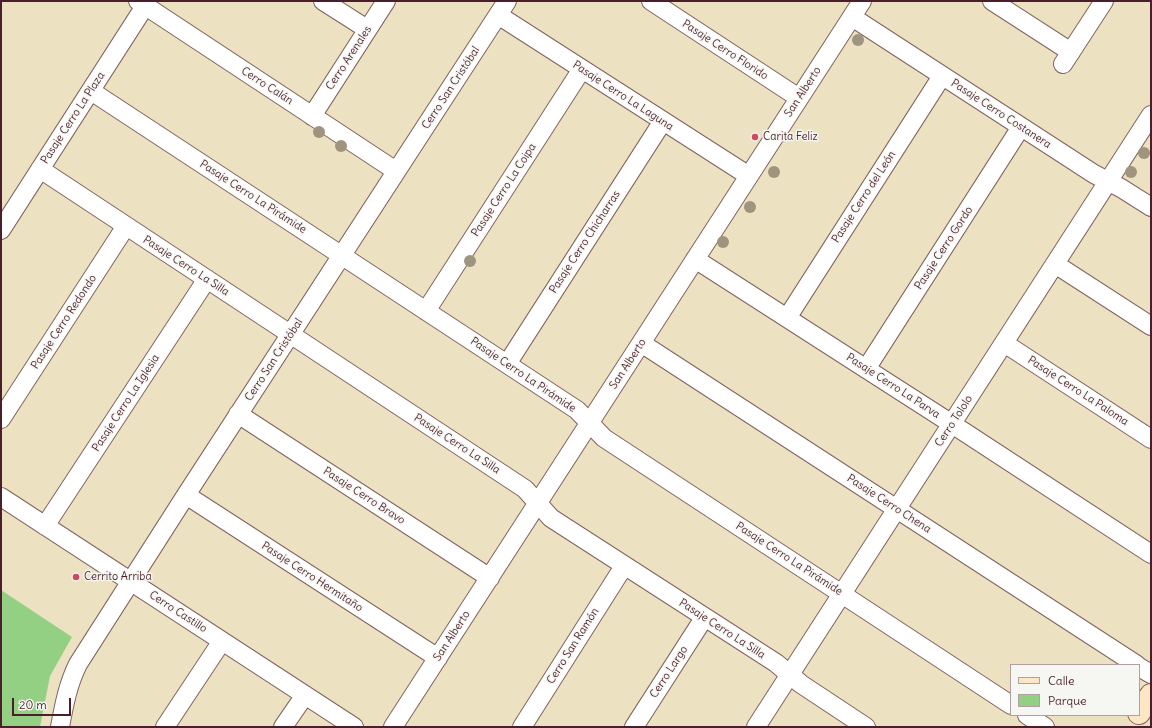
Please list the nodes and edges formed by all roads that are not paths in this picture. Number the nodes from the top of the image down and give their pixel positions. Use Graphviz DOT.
graph roads {
  1 [pos="323,1"];
  2 [pos="386,1"];
  3 [pos="651,1"];
  4 [pos="862,1"];
  5 [pos="992,1"];
  6 [pos="1104,1"];
  7 [pos="142,3"];
  8 [pos="503,8"];
  9 [pos="852,17"];
  10 [pos="367,29"];
  11 [pos="582,69"];
  12 [pos="942,76"];
  13 [pos="91,91"];
  14 [pos="799,98"];
  15 [pos="1151,115"];
  16 [pos="312,116"];
  17 [pos="663,121"];
  18 [pos="1021,127"];
  19 [pos="40,169"];
  20 [pos="396,172"];
  21 [pos="749,176"];
  22 [pos="1108,181"];
  23 [pos="1151,207"];
  24 [pos="126,226"];
  25 [pos="1,230"];
  26 [pos="342,256"];
  27 [pos="695,259"];
  28 [pos="1055,264"];
  29 [pos="207,279"];
  30 [pos="426,311"];
  31 [pos="787,318"];
  32 [pos="1151,326"];
  33 [pos="290,335"];
  34 [pos="641,343"];
  35 [pos="1004,343"];
  36 [pos="507,364"];
  37 [pos="866,369"];
  38 [pos="238,414"];
  39 [pos="1,419"];
  40 [pos="590,423"];
  41 [pos="952,424"];
  42 [pos="1151,439"];
  43 [pos="186,495"];
  44 [pos="1,497"];
  45 [pos="538,503"];
  46 [pos="897,509"];
  47 [pos="45,526"];
  48 [pos="1151,554"];
  49 [pos="624,566"];
  50 [pos="490,578"];
  51 [pos="130,581"];
  52 [pos="842,594"];
  53 [pos="704,618"];
  54 [pos="222,641"];
  55 [pos="438,658"];
  56 [pos="1135,664"];
  57 [pos="1140,667"];
  58 [pos="1151,674"];
  59 [pos="790,675"];
  60 [pos="1151,694"];
  61 [pos="305,695"];
  62 [pos="1010,704"];
  63 [pos="1140,711"];
  64 [pos="1028,716"];
  65 [pos="1137,716"];
  66 [pos="60,727"];
  67 [pos="165,727"];
  68 [pos="283,727"];
  69 [pos="354,727"];
  70 [pos="393,727"];
  71 [pos="522,727"];
  72 [pos="634,727"];
  73 [pos="756,727"];
  74 [pos="866,727"];
  75 [pos="1045,727"];
  76 [pos="1130,727"];
  1 -- 10 [label="street"];
  2 -- 10 [label="street, Cerro Arenales"];
  3 -- 14 [label="street, Pasaje Cerro Florido"];
  4 -- 9 [label="street, San Alberto"];
  5 -- 6 [label="street"];
  7 -- 13 [label="street, Pasaje Cerro La Plaza"];
  7 -- 16 [label="street, Cerro Calán"];
  8 -- 11 [label="street, Pasaje Cerro La Laguna"];
  8 -- 20 [label="street, Cerro San Cristóbal"];
  9 -- 12 [label="street, Pasaje Cerro Costanera"];
  9 -- 14 [label="street, San Alberto"];
  10 -- 16 [label="street, Cerro Arenales"];
  11 -- 17 [label="street, Pasaje Cerro La Laguna"];
  11 -- 30 [label="street, Pasaje Cerro La Coipa"];
  12 -- 18 [label="street, Pasaje Cerro Costanera"];
  12 -- 31 [label="street, Pasaje Cerro del León"];
  13 -- 19 [label="street, Pasaje Cerro La Plaza"];
  13 -- 26 [label="street, Pasaje Cerro La Pirámide"];
  14 -- 21 [label="street, San Alberto"];
  15 -- 22 [label="street, Cerro Tololo"];
  16 -- 20 [label="street, Cerro Calán"];
  17 -- 21 [label="street, Pasaje Cerro La Laguna"];
  17 -- 36 [label="street, Pasaje Cerro Chicharras"];
  18 -- 22 [label="street, Pasaje Cerro Costanera"];
  18 -- 37 [label="street, Pasaje Cerro Gordo"];
  19 -- 24 [label="street, Pasaje Cerro La Silla"];
  19 -- 25 [label="street, Pasaje Cerro La Plaza"];
  20 -- 26 [label="street, Cerro San Cristóbal"];
  21 -- 27 [label="street, San Alberto"];
  22 -- 23 [label="street, Pasaje Cerro Costanera"];
  22 -- 28 [label="street, Cerro Tololo"];
  24 -- 29 [label="street, Pasaje Cerro La Silla"];
  24 -- 39 [label="street, Pasaje Cerro Redondo"];
  26 -- 30 [label="street, Pasaje Cerro La Pirámide"];
  26 -- 33 [label="street, Cerro San Cristóbal"];
  27 -- 31 [label="street, Pasaje Cerro La Parva"];
  27 -- 34 [label="street, San Alberto"];
  28 -- 32 [label="street"];
  28 -- 35 [label="street, Cerro Tololo"];
  29 -- 33 [label="street, Pasaje Cerro La Silla"];
  29 -- 47 [label="street, Pasaje Cerro La Iglesia"];
  30 -- 36 [label="street, Pasaje Cerro La Pirámide"];
  31 -- 37 [label="street, Pasaje Cerro La Parva"];
  33 -- 38 [label="street, Cerro San Cristóbal"];
  33 -- 45 [label="street, Pasaje Cerro La Silla"];
  34 -- 40 [label="street, San Alberto"];
  34 -- 46 [label="street, Pasaje Cerro Chena"];
  35 -- 41 [label="street, Cerro Tololo"];
  35 -- 42 [label="street, Pasaje Cerro La Paloma"];
  36 -- 40 [label="street, Pasaje Cerro La Pirámide"];
  37 -- 41 [label="street, Pasaje Cerro La Parva"];
  38 -- 43 [label="street, Cerro San Cristóbal"];
  38 -- 50 [label="street, Pasaje Cerro Bravo"];
  40 -- 45 [label="street, San Alberto"];
  40 -- 52 [label="street, Pasaje Cerro La Pirámide"];
  41 -- 46 [label="street, Cerro Tololo"];
  41 -- 48 [label="street, Pasaje Cerro La Parva"];
  43 -- 51 [label="street, Cerro San Cristóbal"];
  43 -- 55 [label="street, Pasaje Cerro Hermitaño"];
  44 -- 47 [label="street, Cerro Castillo"];
  45 -- 49 [label="street, Pasaje Cerro La Silla"];
  45 -- 50 [label="street, San Alberto"];
  46 -- 52 [label="street, Cerro Tololo"];
  46 -- 56 [label="street, Pasaje Cerro Chena"];
  47 -- 51 [label="street, Cerro Castillo"];
  49 -- 53 [label="street, Pasaje Cerro La Silla"];
  49 -- 71 [label="street, Cerro San Ramón"];
  50 -- 55 [label="street, San Alberto"];
  51 -- 54 [label="street, Cerro Castillo"];
  51 -- 66 [label="street, Cerro San Cristóbal"];
  52 -- 59 [label="street, Cerro Tololo"];
  52 -- 62 [label="street, Pasaje Cerro La Pirámide"];
  53 -- 59 [label="street, Pasaje Cerro La Silla"];
  53 -- 72 [label="street, Cerro Largo"];
  54 -- 61 [label="street, Cerro Castillo"];
  54 -- 67 [label="street"];
  55 -- 70 [label="street, San Alberto"];
  57 -- 58 [label="street, Pasaje Cerro Chena"];
  59 -- 73 [label="street, Cerro Tololo"];
  59 -- 74 [label="street, Pasaje Cerro La Silla"];
  60 -- 63 [label="street"];
  61 -- 68 [label="street"];
  61 -- 69 [label="street, Cerro Castillo"];
  64 -- 75 [label="street"];
  65 -- 76 [label="street"];
}
